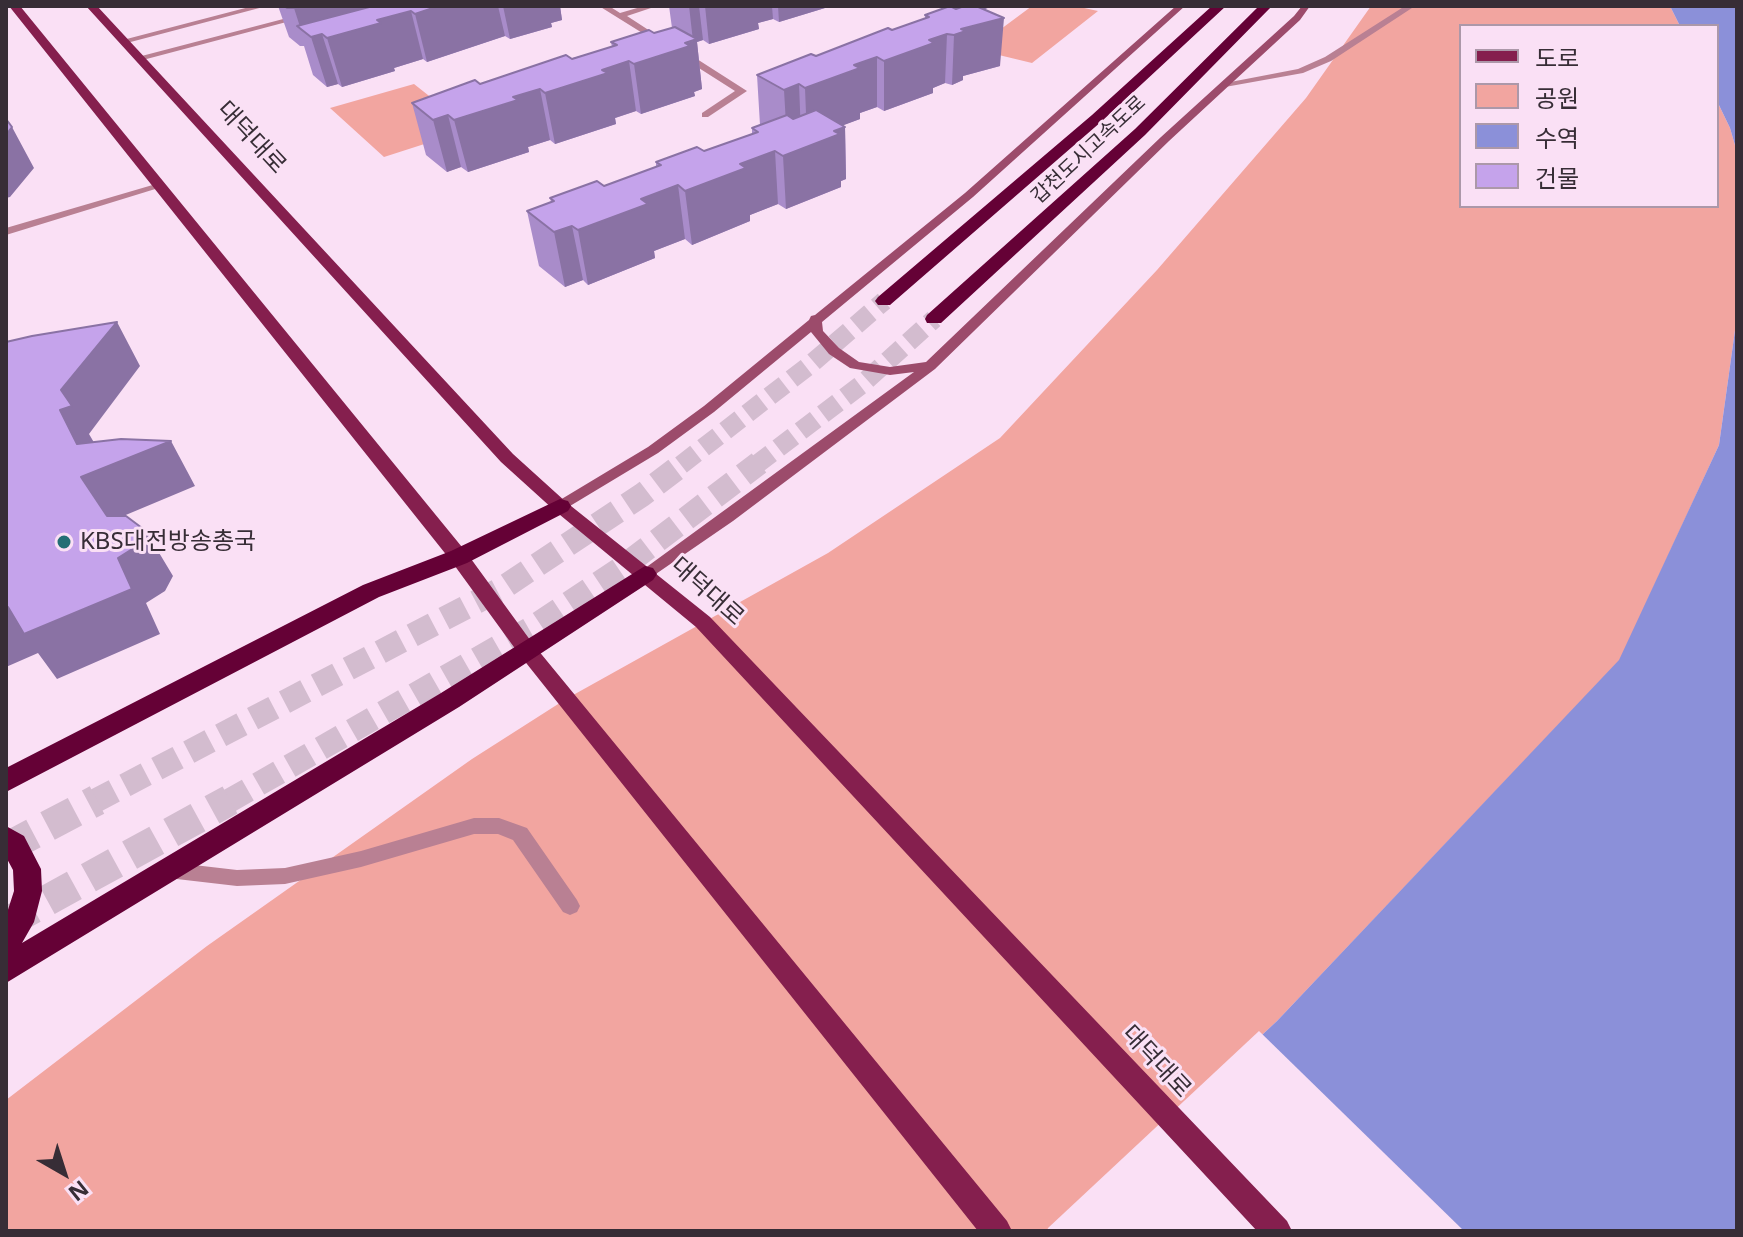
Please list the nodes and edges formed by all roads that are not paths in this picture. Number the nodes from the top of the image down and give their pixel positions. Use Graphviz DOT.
graph roads {
  1 [pos="14,6"];
  2 [pos="91,6"];
  3 [pos="263,6"];
  4 [pos="343,6"];
  5 [pos="603,6"];
  6 [pos="653,6"];
  7 [pos="1181,6"];
  8 [pos="1220,6"];
  9 [pos="1266,6"];
  10 [pos="1306,6"];
  11 [pos="1411,6"];
  12 [pos="619,16"];
  13 [pos="123,41"];
  14 [pos="139,58"];
  15 [pos="1225,84"];
  16 [pos="705,115"];
  17 [pos="160,186"];
  18 [pos="6,232"];
  19 [pos="884,301"];
  20 [pos="815,319"];
  21 [pos="934,319"];
  22 [pos="930,366"];
  23 [pos="560,506"];
  24 [pos="459,557"];
  25 [pos="645,574"];
  26 [pos="526,649"];
  27 [pos="6,781"];
  28 [pos="6,838"];
  29 [pos="168,870"];
  30 [pos="570,906"];
  31 [pos="6,942"];
  32 [pos="6,969"];
  33 [pos="997,1231"];
  34 [pos="1277,1231"];
  1 -- 17 [label="main road"];
  2 -- 13 [label="main road, 대덕대로"];
  3 -- 13 [label="street"];
  4 -- 14 [label="street"];
  5 -- 12 [label="street"];
  6 -- 12 [label="street"];
  7 -- 20 [label="street"];
  8 -- 19 [label="highway, 갑천도시고속도로"];
  9 -- 21 [label="highway, 갑천도시고속도로"];
  10 -- 15 [label="street"];
  11 -- 15 [label="street"];
  12 -- 16 [label="street"];
  13 -- 14 [label="main road, 대덕대로"];
  14 -- 23 [label="main road, 대덕대로"];
  15 -- 22 [label="street"];
  17 -- 18 [label="street"];
  17 -- 24 [label="main road"];
  20 -- 22 [label="street"];
  20 -- 23 [label="street"];
  22 -- 25 [label="street"];
  23 -- 24 [label="highway"];
  23 -- 25 [label="main road, 대덕대로"];
  24 -- 26 [label="main road"];
  24 -- 27 [label="highway"];
  25 -- 26 [label="highway"];
  25 -- 34 [label="main road, 대덕대로"];
  26 -- 29 [label="highway"];
  26 -- 33 [label="main road"];
  28 -- 31 [label="highway"];
  29 -- 30 [label="street"];
  29 -- 32 [label="highway"];
}
